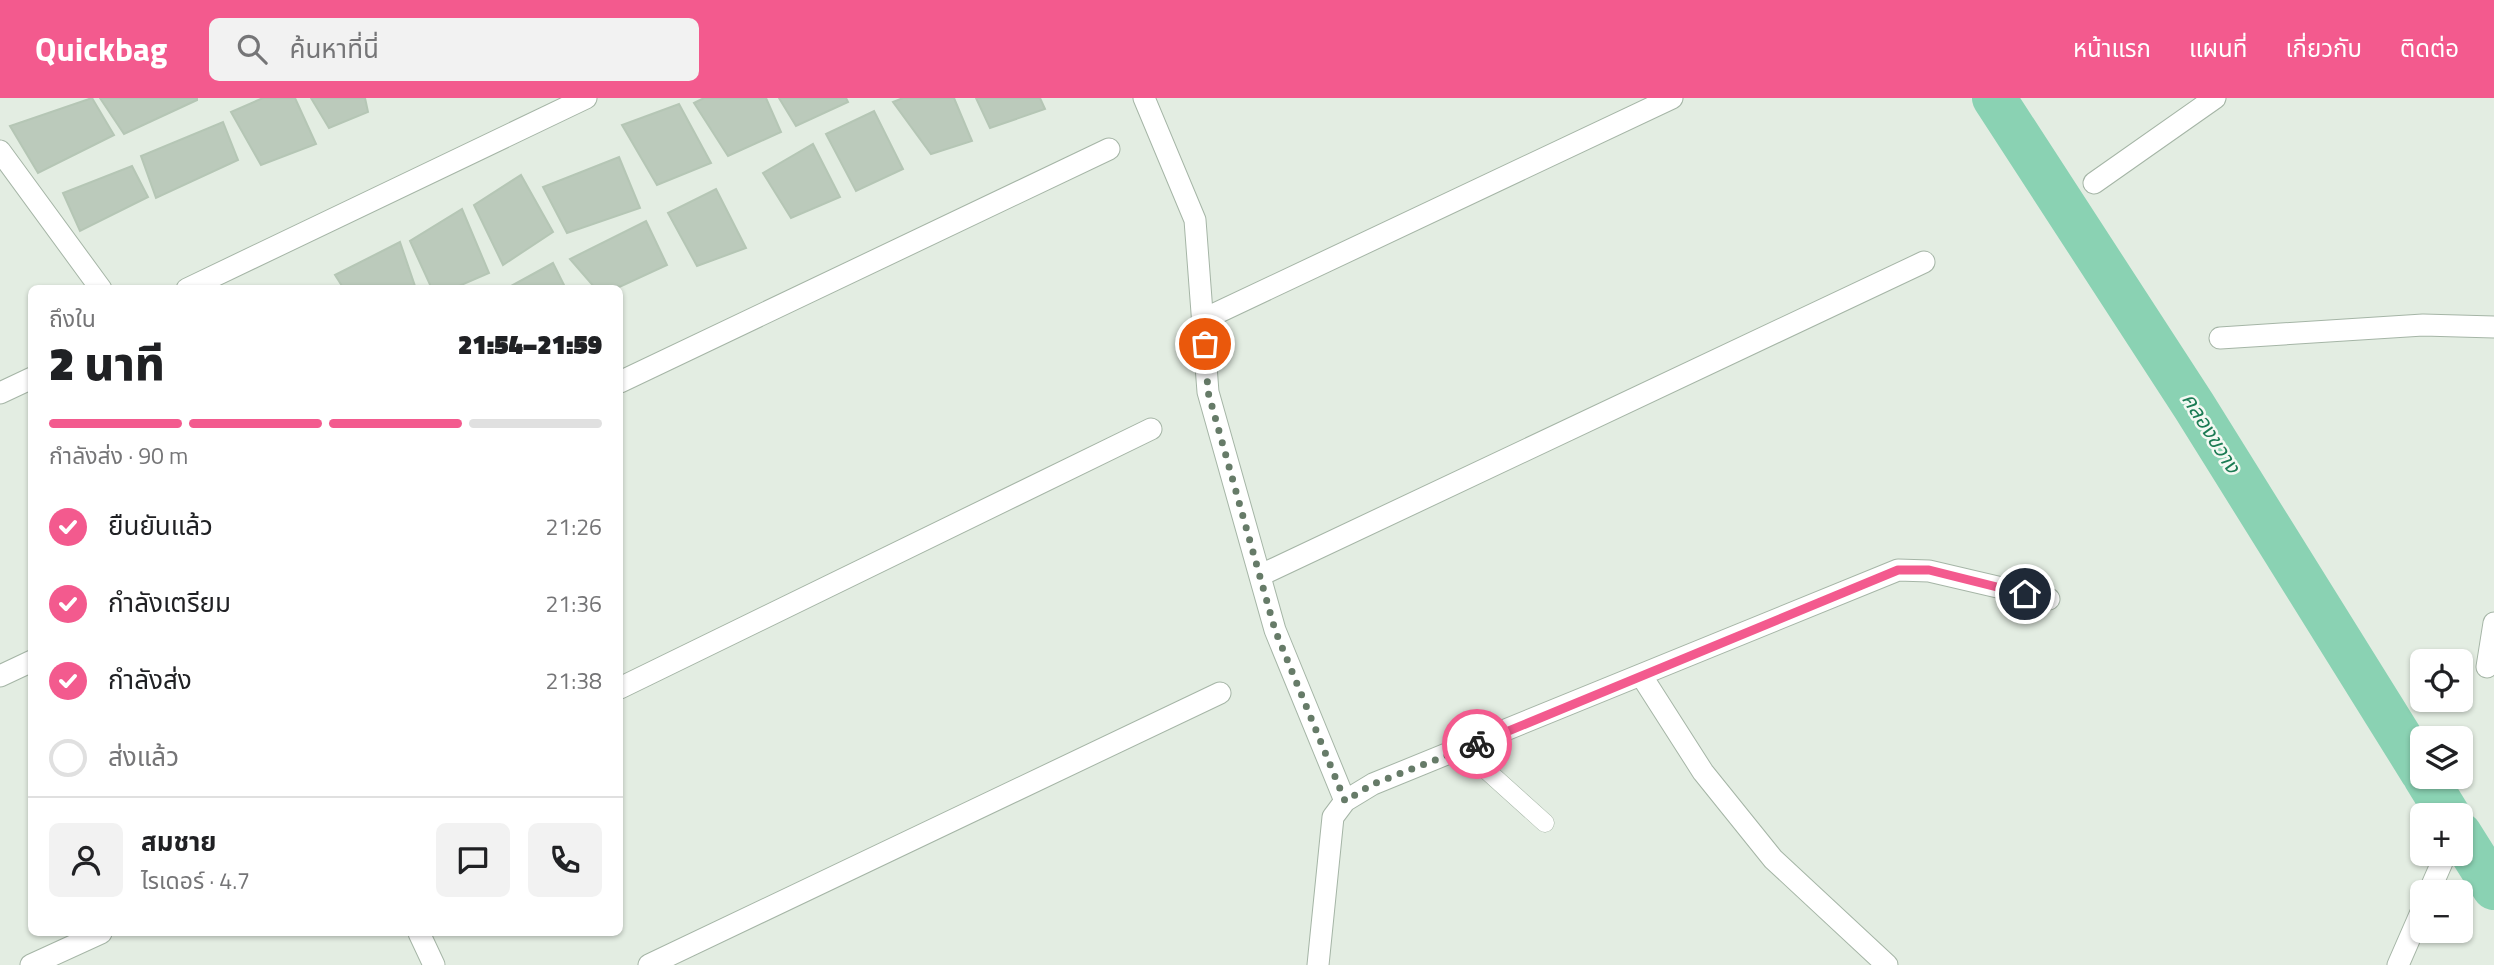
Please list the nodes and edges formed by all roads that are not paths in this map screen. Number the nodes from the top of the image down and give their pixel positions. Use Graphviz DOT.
graph roads {
  1 [pos="586,98"];
  2 [pos="1144,98"];
  3 [pos="1672,98"];
  4 [pos="2215,98"];
  5 [pos="1109,149"];
  6 [pos="0,151"];
  7 [pos="2094,183"];
  8 [pos="1924,262"];
  9 [pos="98,285"];
  10 [pos="195,285"];
  11 [pos="1202,320"];
  12 [pos="2494,327"];
  13 [pos="2220,338"];
  14 [pos="28,380"];
  15 [pos="623,381"];
  16 [pos="0,393"];
  17 [pos="1150,429"];
  18 [pos="1261,575"];
  19 [pos="2049,600"];
  20 [pos="2494,623"];
  21 [pos="28,663"];
  22 [pos="2487,667"];
  23 [pos="1641,675"];
  24 [pos="0,676"];
  25 [pos="623,687"];
  26 [pos="1220,693"];
  27 [pos="1464,750"];
  28 [pos="1345,801"];
  29 [pos="1545,823"];
  30 [pos="94,936"];
  31 [pos="420,936"];
  32 [pos="2410,938"];
  33 [pos="31,965"];
  34 [pos="434,965"];
  35 [pos="649,965"];
  36 [pos="1318,965"];
  37 [pos="1887,965"];
  38 [pos="2398,965"];
  1 -- 10 [label="street"];
  2 -- 11 [label="street"];
  3 -- 11 [label="street"];
  4 -- 7 [label="street"];
  5 -- 15 [label="street"];
  6 -- 9 [label="street"];
  8 -- 18 [label="street"];
  11 -- 18 [label="street"];
  12 -- 13 [label="street"];
  14 -- 16 [label="street"];
  17 -- 25 [label="street"];
  18 -- 28 [label="street"];
  19 -- 23 [label="street"];
  20 -- 22 [label="street"];
  21 -- 24 [label="street"];
  23 -- 27 [label="street"];
  23 -- 37 [label="street"];
  26 -- 35 [label="street"];
  27 -- 28 [label="street"];
  27 -- 29 [label="lane"];
  28 -- 36 [label="street"];
  30 -- 33 [label="street"];
  31 -- 34 [label="street"];
  32 -- 38 [label="street"];
}
